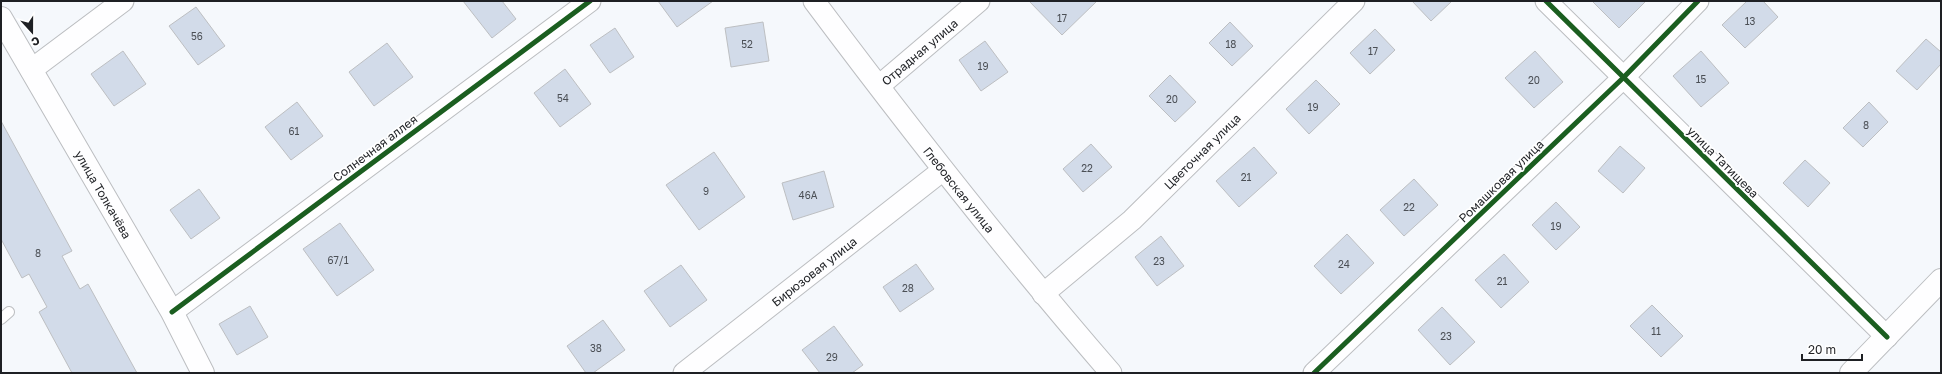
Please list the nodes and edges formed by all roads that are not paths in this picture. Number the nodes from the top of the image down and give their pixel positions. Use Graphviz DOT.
graph roads {
  1 [pos="123,1"];
  2 [pos="590,1"];
  3 [pos="814,1"];
  4 [pos="979,1"];
  5 [pos="1354,1"];
  6 [pos="1546,1"];
  7 [pos="1698,1"];
  8 [pos="1,18"];
  9 [pos="31,70"];
  10 [pos="1623,78"];
  11 [pos="878,86"];
  12 [pos="943,170"];
  13 [pos="1941,280"];
  14 [pos="1043,294"];
  15 [pos="172,312"];
  16 [pos="1886,337"];
  17 [pos="1861,370"];
  18 [pos="203,373"];
  19 [pos="684,373"];
  20 [pos="1111,373"];
  21 [pos="1314,373"];
  1 -- 9 [label="street"];
  2 -- 15 [label="street, Солнечная аллея"];
  3 -- 11 [label="street, Глебовская улица"];
  4 -- 11 [label="street, Отрадная улица"];
  5 -- 14 [label="street, Цветочная улица"];
  6 -- 10 [label="street, улица Татищева"];
  7 -- 10 [label="street, Ромашковая улица"];
  8 -- 9 [label="street, улица Толкачёва"];
  9 -- 15 [label="street, улица Толкачёва"];
  10 -- 16 [label="street, улица Татищева"];
  10 -- 21 [label="street, Ромашковая улица"];
  11 -- 12 [label="street, Глебовская улица"];
  12 -- 14 [label="street, Глебовская улица"];
  12 -- 19 [label="street, Бирюзовая улица"];
  13 -- 16 [label="street"];
  14 -- 20 [label="street, Глебовская улица"];
  15 -- 18 [label="street, улица Толкачёва"];
  16 -- 17 [label="street"];
}
